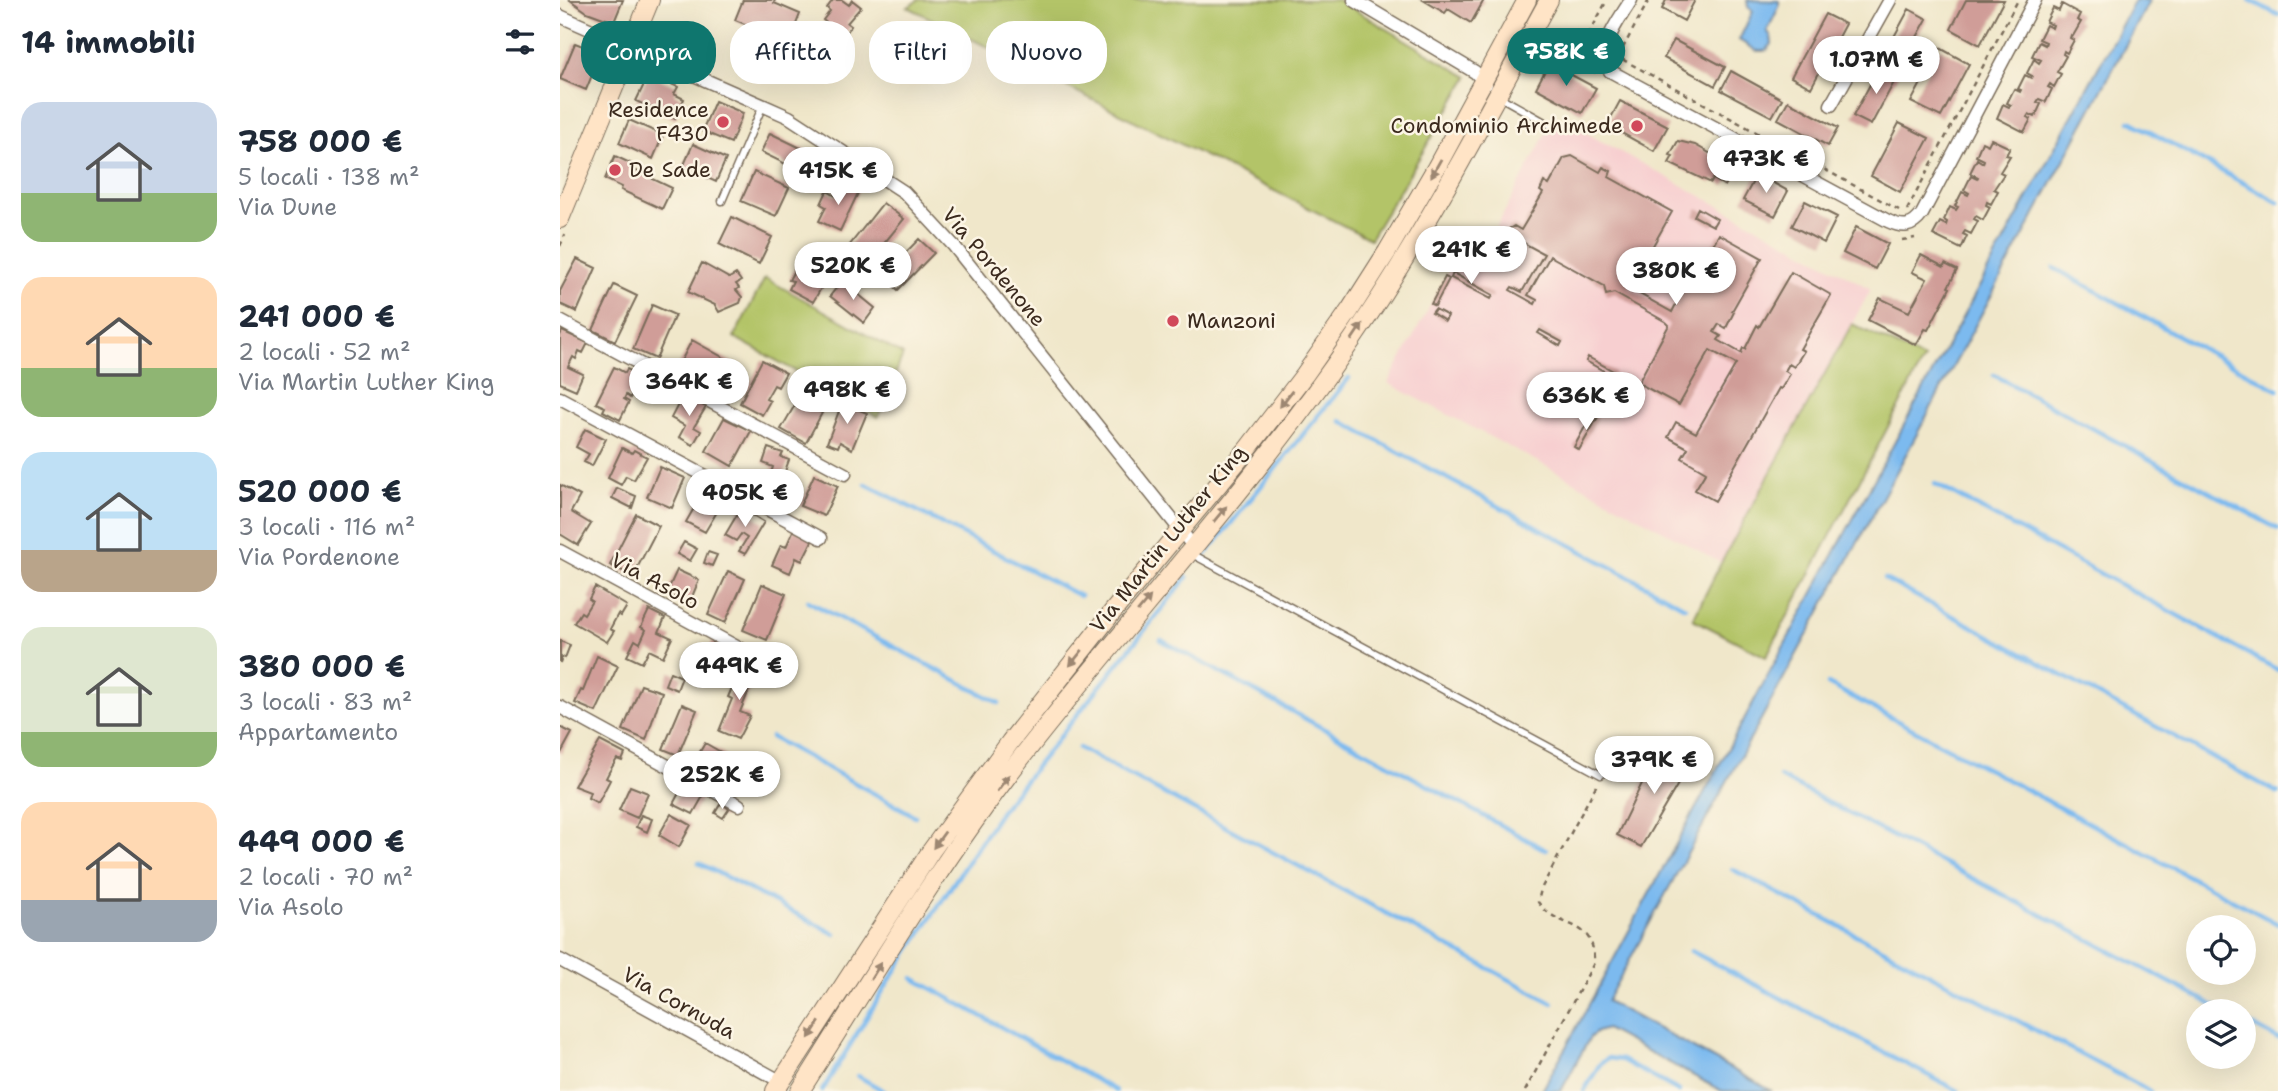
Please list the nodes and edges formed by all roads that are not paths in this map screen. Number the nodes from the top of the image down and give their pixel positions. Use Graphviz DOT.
graph roads {
  1 [pos="650,0"];
  2 [pos="1527,0"];
  3 [pos="1549,0"];
  4 [pos="1554,0"];
  5 [pos="1631,0"];
  6 [pos="1890,0"];
  7 [pos="2035,0"];
  8 [pos="1360,2"];
  9 [pos="560,16"];
  10 [pos="1540,17"];
  11 [pos="642,21"];
  12 [pos="581,25"];
  13 [pos="1482,81"];
  14 [pos="616,84"];
  15 [pos="715,84"];
  16 [pos="1498,95"];
  17 [pos="763,105"];
  18 [pos="1831,106"];
  19 [pos="1550,125"];
  20 [pos="722,201"];
  21 [pos="560,219"];
  22 [pos="560,321"];
  23 [pos="560,398"];
  24 [pos="845,474"];
  25 [pos="1182,530"];
  26 [pos="821,538"];
  27 [pos="1190,549"];
  28 [pos="560,551"];
  29 [pos="768,664"];
  30 [pos="560,707"];
  31 [pos="1601,775"];
  32 [pos="739,805"];
  33 [pos="560,960"];
  34 [pos="783,1088"];
  35 [pos="800,1091"];
  1 -- 11 [label="main road"];
  2 -- 13 [label="main road, Via Martin Luther King"];
  3 -- 10 [label="main road, Via Martin Luther King"];
  4 -- 10 [label="street"];
  5 -- 7 [label="street"];
  6 -- 18 [label="street"];
  8 -- 13 [label="street"];
  9 -- 12 [label="street, Via Pordenone"];
  10 -- 16 [label="main road, Via Martin Luther King"];
  13 -- 16 [label="street"];
  13 -- 25 [label="main road, Via Martin Luther King, one-way"];
  14 -- 21 [label="main road"];
  15 -- 17 [label="street, Via Pordenone"];
  16 -- 19 [label="lane"];
  27 -- 16 [label="main road, Via Martin Luther King, one-way"];
  17 -- 20 [label="lane"];
  17 -- 25 [label="street, Via Pordenone"];
  22 -- 24 [label="street"];
  23 -- 26 [label="street"];
  25 -- 27 [label="street, Via Pordenone"];
  25 -- 34 [label="main road, Via Martin Luther King, one-way"];
  27 -- 31 [label="lane"];
  35 -- 27 [label="main road, Via Martin Luther King, one-way"];
  28 -- 29 [label="street, Via Asolo"];
  30 -- 32 [label="street"];
  33 -- 34 [label="street, Via Cornuda"];
}
